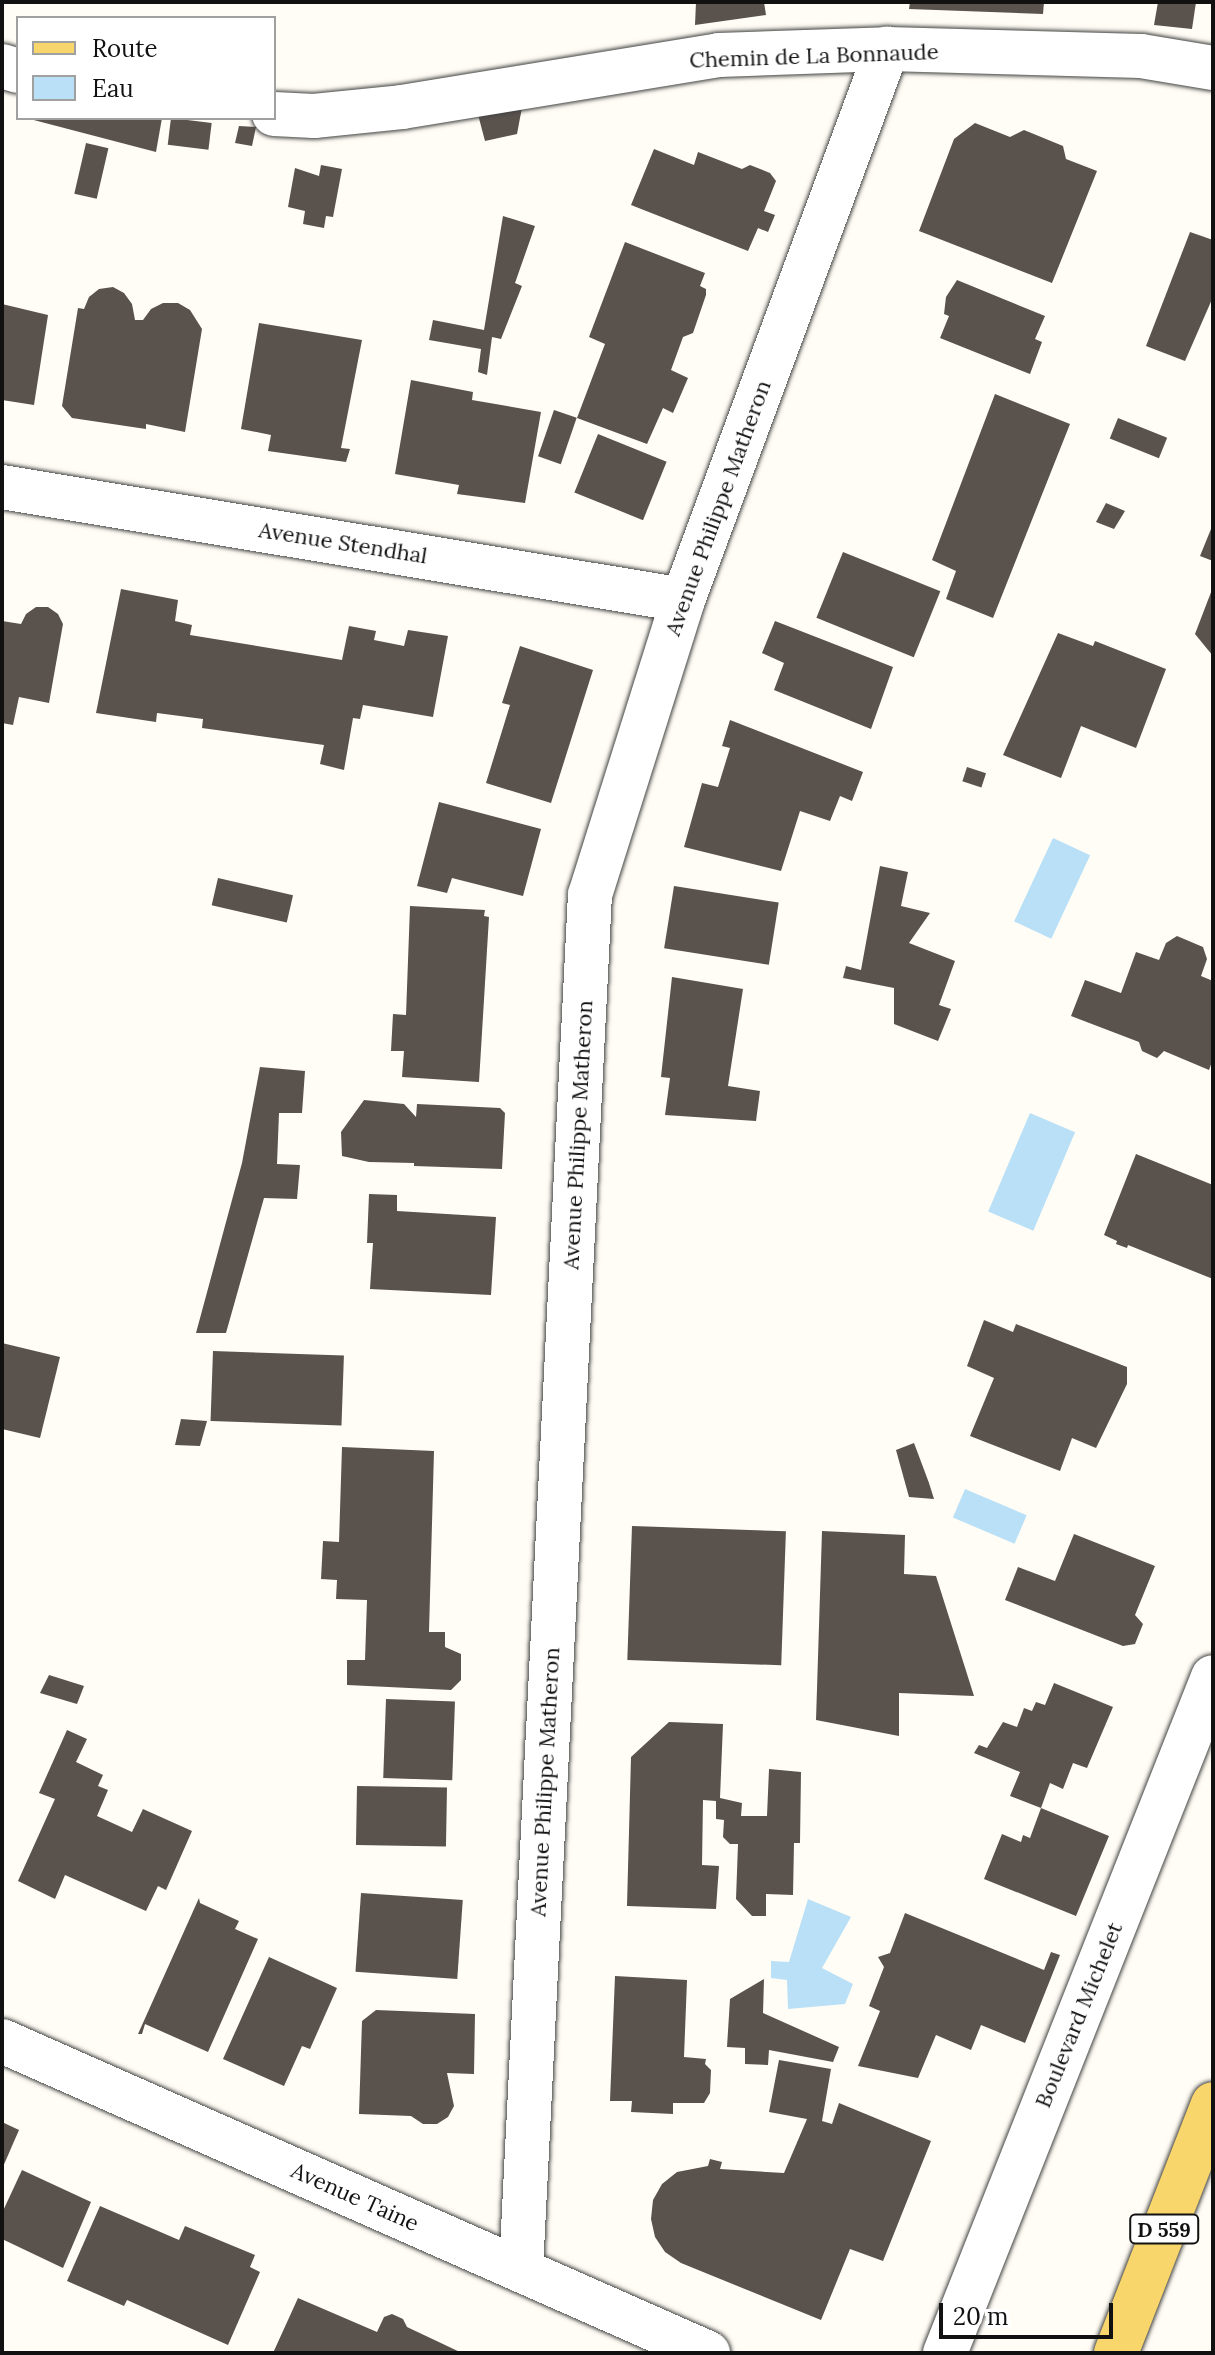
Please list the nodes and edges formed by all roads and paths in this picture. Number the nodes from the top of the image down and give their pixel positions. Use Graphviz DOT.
graph roads {
  1 [pos="887,49"];
  2 [pos="1213,68"];
  3 [pos="276,114"];
  4 [pos="2,487"];
  5 [pos="683,600"];
  6 [pos="1213,1677"];
  7 [pos="2,2041"];
  8 [pos="1213,2104"];
  9 [pos="521,2270"];
  10 [pos="708,2353"];
  11 [pos="945,2353"];
  12 [pos="1116,2353"];
  1 -- 2 [label="street, Chemin de La Bonnaude"];
  1 -- 3 [label="street, Chemin de La Bonnaude"];
  1 -- 5 [label="street, Avenue Philippe Matheron"];
  4 -- 5 [label="street, Avenue Stendhal"];
  5 -- 9 [label="street, Avenue Philippe Matheron"];
  6 -- 11 [label="street, Boulevard Michelet"];
  7 -- 9 [label="street, Avenue Taine"];
  8 -- 12 [label="main road, D 559"];
  9 -- 10 [label="street, Avenue Taine"];
}
